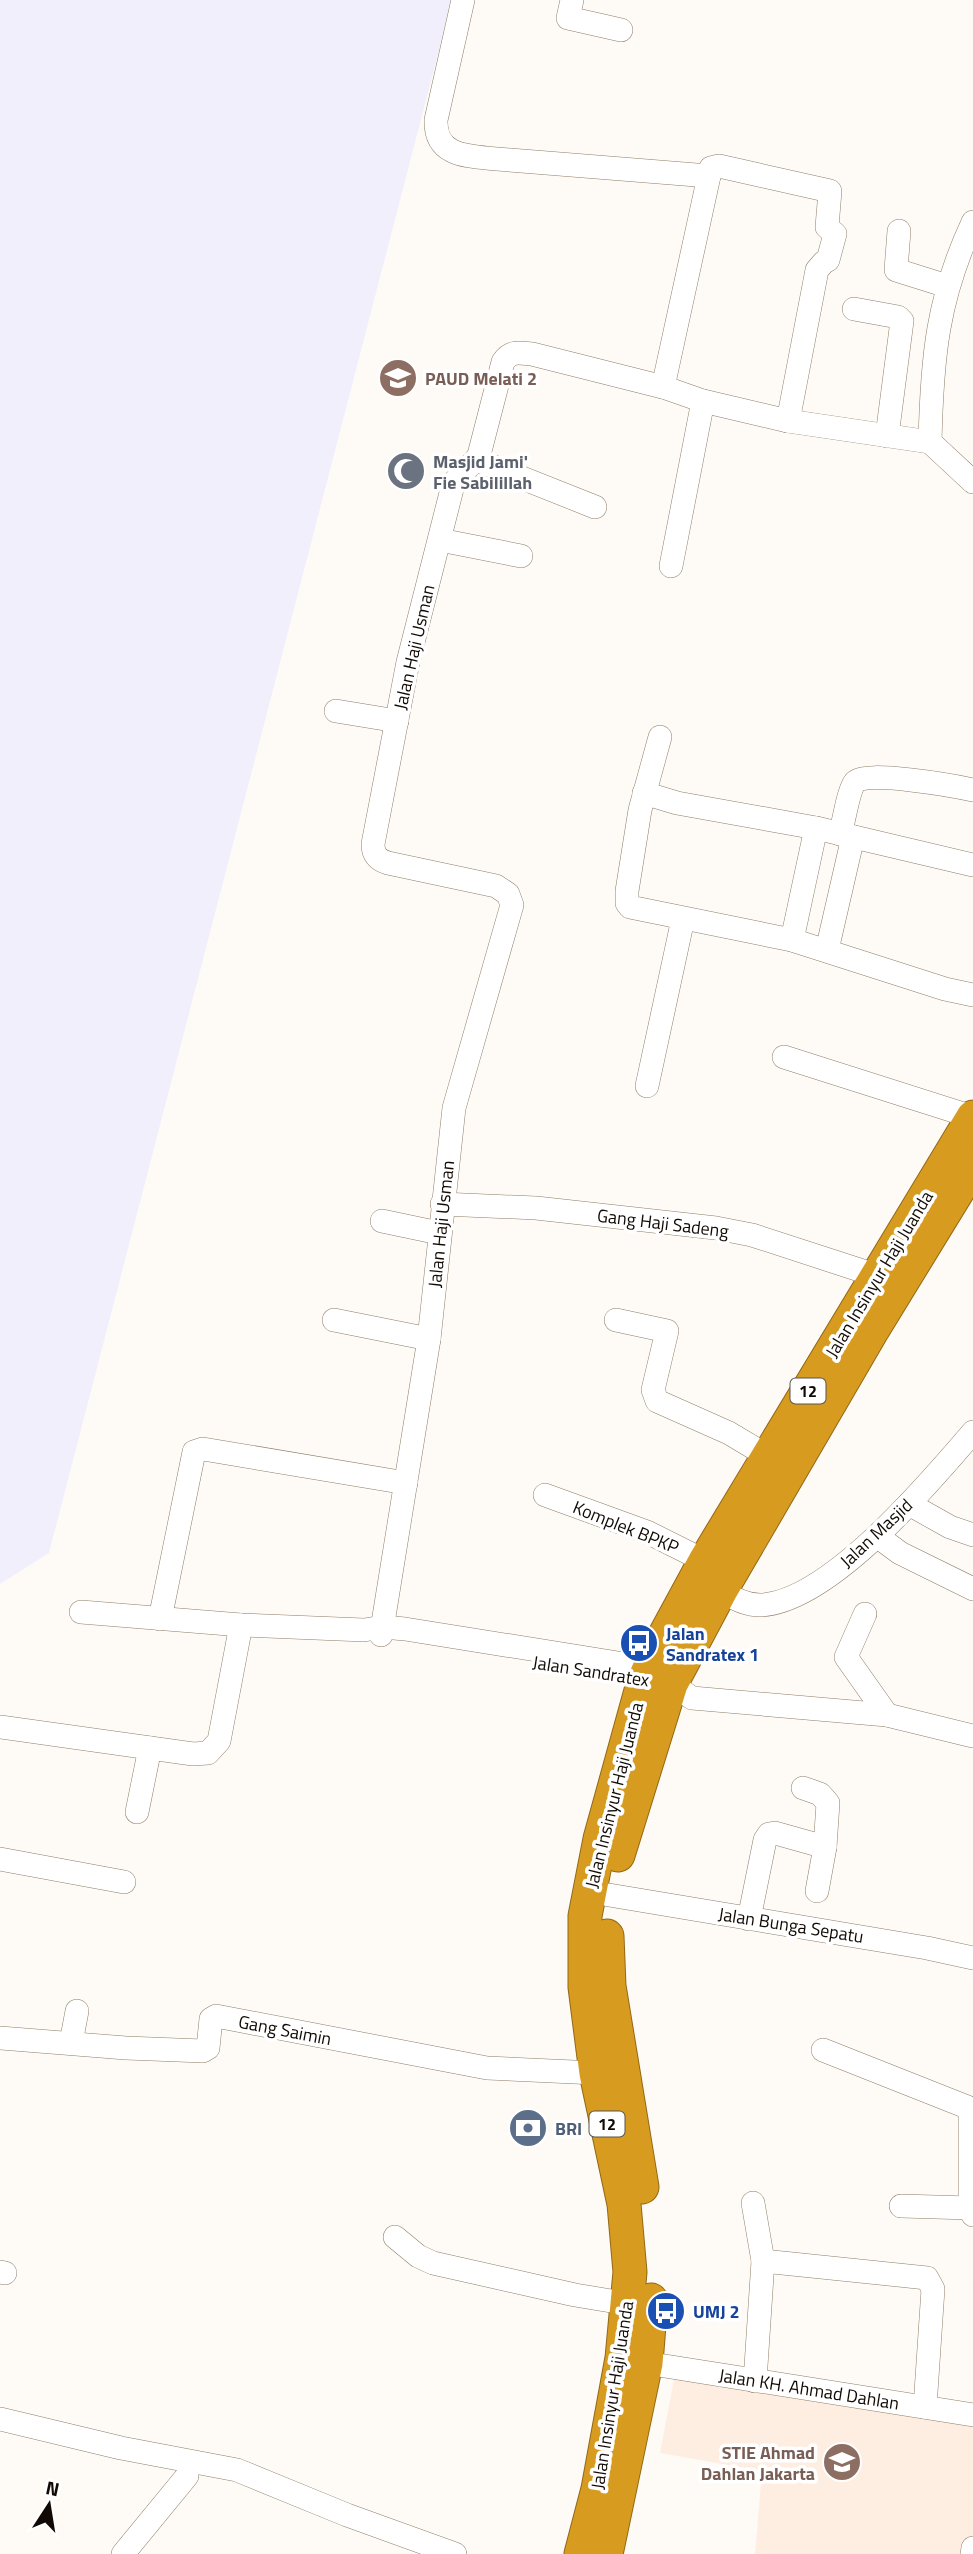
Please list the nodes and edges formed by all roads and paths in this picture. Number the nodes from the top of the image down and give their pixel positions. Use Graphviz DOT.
graph roads {
  1 [pos="463,0"];
  2 [pos="572,0"];
  3 [pos="621,30"];
  4 [pos="709,176"];
  5 [pos="973,222"];
  6 [pos="899,231"];
  7 [pos="947,286"];
  8 [pos="854,309"];
  9 [pos="663,387"];
  10 [pos="703,401"];
  11 [pos="788,421"];
  12 [pos="887,436"];
  13 [pos="930,442"];
  14 [pos="477,460"];
  15 [pos="973,482"];
  16 [pos="595,507"];
  17 [pos="440,540"];
  18 [pos="521,556"];
  19 [pos="671,566"];
  20 [pos="336,711"];
  21 [pos="397,721"];
  22 [pos="660,737"];
  23 [pos="973,790"];
  24 [pos="643,793"];
  25 [pos="816,828"];
  26 [pos="846,836"];
  27 [pos="973,865"];
  28 [pos="683,919"];
  29 [pos="792,940"];
  30 [pos="827,950"];
  31 [pos="973,995"];
  32 [pos="784,1058"];
  33 [pos="647,1086"];
  34 [pos="973,1117"];
  35 [pos="973,1166"];
  36 [pos="442,1204"];
  37 [pos="382,1222"];
  38 [pos="439,1233"];
  39 [pos="878,1276"];
  40 [pos="334,1320"];
  41 [pos="616,1320"];
  42 [pos="429,1339"];
  43 [pos="973,1432"];
  44 [pos="769,1457"];
  45 [pos="406,1483"];
  46 [pos="545,1495"];
  47 [pos="909,1504"];
  48 [pos="973,1535"];
  49 [pos="877,1536"];
  50 [pos="705,1562"];
  51 [pos="973,1589"];
  52 [pos="721,1590"];
  53 [pos="81,1612"];
  54 [pos="865,1614"];
  55 [pos="160,1619"];
  56 [pos="241,1625"];
  57 [pos="376,1631"];
  58 [pos="655,1678"];
  59 [pos="887,1715"];
  60 [pos="0,1727"];
  61 [pos="973,1735"];
  62 [pos="150,1748"];
  63 [pos="803,1788"];
  64 [pos="136,1812"];
  65 [pos="825,1847"];
  66 [pos="0,1858"];
  67 [pos="124,1882"];
  68 [pos="817,1891"];
  69 [pos="609,1895"];
  70 [pos="749,1919"];
  71 [pos="973,1958"];
  72 [pos="77,2011"];
  73 [pos="0,2038"];
  74 [pos="71,2043"];
  75 [pos="823,2050"];
  76 [pos="596,2073"];
  77 [pos="753,2203"];
  78 [pos="901,2206"];
  79 [pos="972,2211"];
  80 [pos="395,2237"];
  81 [pos="763,2261"];
  82 [pos="629,2304"];
  83 [pos="646,2364"];
  84 [pos="755,2381"];
  85 [pos="925,2407"];
  86 [pos="973,2415"];
  87 [pos="0,2419"];
  88 [pos="187,2476"];
  89 [pos="973,2548"];
  90 [pos="123,2554"];
  91 [pos="454,2554"];
  92 [pos="581,2554"];
  93 [pos="606,2554"];
  94 [pos="972,2554"];
  1 -- 4 [label="street"];
  2 -- 3 [label="street"];
  4 -- 9 [label="street"];
  4 -- 11 [label="street"];
  5 -- 7 [label="street"];
  6 -- 7 [label="street"];
  7 -- 13 [label="street"];
  8 -- 12 [label="street"];
  9 -- 10 [label="street"];
  9 -- 14 [label="street, Jalan Haji Usman"];
  10 -- 11 [label="street"];
  10 -- 19 [label="street"];
  11 -- 12 [label="street"];
  12 -- 13 [label="street"];
  13 -- 15 [label="street"];
  14 -- 16 [label="street"];
  14 -- 17 [label="street, Jalan Haji Usman"];
  17 -- 18 [label="street"];
  17 -- 21 [label="street, Jalan Haji Usman"];
  20 -- 21 [label="street"];
  21 -- 36 [label="street, Jalan Haji Usman"];
  22 -- 24 [label="street"];
  23 -- 26 [label="street"];
  24 -- 25 [label="street"];
  24 -- 28 [label="street"];
  25 -- 26 [label="street"];
  25 -- 29 [label="street"];
  26 -- 27 [label="street"];
  26 -- 30 [label="street"];
  28 -- 29 [label="street"];
  28 -- 33 [label="street"];
  29 -- 30 [label="street"];
  30 -- 31 [label="street"];
  32 -- 34 [label="street"];
  34 -- 39 [label="highway, Jalan Insinyur Haji Juanda / 12"];
  35 -- 52 [label="highway, Jalan Insinyur Haji Juanda / 12"];
  36 -- 38 [label="street, Jalan Haji Usman"];
  36 -- 39 [label="street, Gang Haji Sadeng"];
  37 -- 38 [label="street"];
  38 -- 42 [label="street, Jalan Haji Usman"];
  39 -- 44 [label="highway, Jalan Insinyur Haji Juanda / 12"];
  40 -- 42 [label="street"];
  41 -- 44 [label="street"];
  42 -- 45 [label="street, Jalan Haji Usman"];
  43 -- 47 [label="street, Jalan Masjid"];
  44 -- 50 [label="highway, Jalan Insinyur Haji Juanda / 12"];
  45 -- 55 [label="street"];
  45 -- 57 [label="street, Jalan Haji Usman"];
  46 -- 50 [label="street, Komplek BPKP"];
  47 -- 48 [label="street"];
  47 -- 49 [label="street, Jalan Masjid"];
  49 -- 51 [label="street"];
  49 -- 52 [label="street, Jalan Masjid"];
  50 -- 58 [label="highway, Jalan Insinyur Haji Juanda / 12"];
  52 -- 58 [label="highway, Jalan Insinyur Haji Juanda / 12"];
  53 -- 55 [label="street, Jalan Sandratex"];
  54 -- 59 [label="street"];
  55 -- 56 [label="street, Jalan Sandratex"];
  56 -- 57 [label="street, Jalan Sandratex"];
  56 -- 62 [label="street"];
  57 -- 58 [label="street, Jalan Sandratex"];
  58 -- 59 [label="street, Jalan Sandratex"];
  58 -- 69 [label="highway, Jalan Insinyur Haji Juanda / 12"];
  58 -- 76 [label="highway, Jalan Insinyur Haji Juanda / 12"];
  59 -- 61 [label="street, Jalan Sandratex"];
  60 -- 62 [label="street"];
  62 -- 64 [label="street"];
  63 -- 65 [label="street"];
  65 -- 68 [label="street"];
  65 -- 70 [label="street"];
  66 -- 67 [label="street"];
  69 -- 70 [label="street, Jalan Bunga Sepatu"];
  69 -- 83 [label="highway, Jalan Insinyur Haji Juanda / 12"];
  70 -- 71 [label="street, Jalan Bunga Sepatu"];
  72 -- 74 [label="street"];
  73 -- 74 [label="street, Gang Saimin"];
  74 -- 76 [label="street, Gang Saimin"];
  75 -- 79 [label="street"];
  76 -- 82 [label="highway, Jalan Insinyur Haji Juanda / 12"];
  77 -- 81 [label="street"];
  78 -- 79 [label="street"];
  80 -- 82 [label="street"];
  81 -- 84 [label="street"];
  81 -- 85 [label="street"];
  82 -- 92 [label="highway, Jalan Insinyur Haji Juanda / 12"];
  83 -- 84 [label="street, Jalan KH. Ahmad Dahlan"];
  83 -- 93 [label="highway, Jalan Insinyur Haji Juanda / 12"];
  84 -- 85 [label="street, Jalan KH. Ahmad Dahlan"];
  85 -- 86 [label="street, Jalan KH. Ahmad Dahlan"];
  87 -- 91 [label="street"];
  88 -- 90 [label="street"];
  89 -- 94 [label="street"];
}
